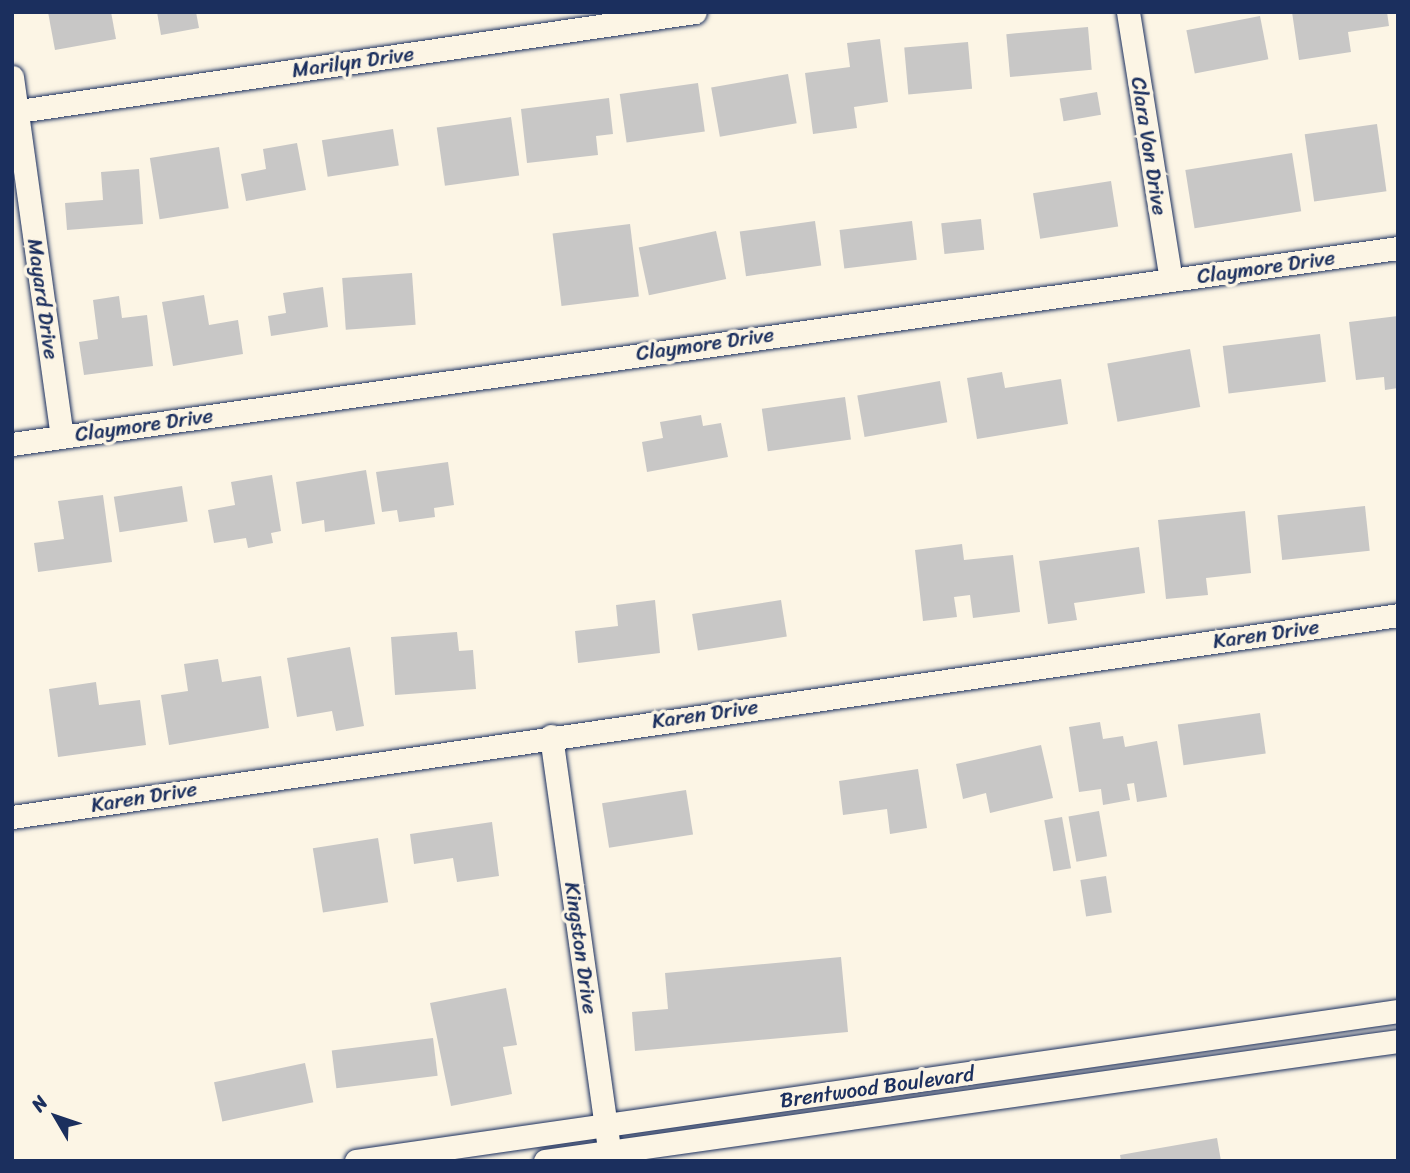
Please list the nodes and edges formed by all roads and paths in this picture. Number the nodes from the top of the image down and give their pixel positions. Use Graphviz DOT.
graph roads {
  1 [pos="695,12"];
  2 [pos="1128,12"];
  3 [pos="12,77"];
  4 [pos="15,112"];
  5 [pos="1398,248"];
  6 [pos="1171,281"];
  7 [pos="62,437"];
  8 [pos="12,444"];
  9 [pos="1398,615"];
  10 [pos="551,736"];
  11 [pos="12,817"];
  12 [pos="1398,1012"];
  13 [pos="1398,1041"];
  14 [pos="606,1126"];
  15 [pos="610,1156"];
  16 [pos="356,1161"];
  17 [pos="545,1161"];
  1 -- 4 [label="street, Marilyn Drive"];
  2 -- 6 [label="street, Clara Von Drive"];
  3 -- 4 [label="street, Mayard Drive"];
  4 -- 7 [label="street, Mayard Drive"];
  5 -- 6 [label="street, Claymore Drive"];
  6 -- 7 [label="street, Claymore Drive"];
  7 -- 8 [label="street, Claymore Drive"];
  9 -- 10 [label="street, Karen Drive"];
  10 -- 11 [label="street, Karen Drive"];
  10 -- 14 [label="street, Kingston Drive"];
  12 -- 14 [label="street, Brentwood Boulevard"];
  13 -- 15 [label="street, Brentwood Boulevard"];
  14 -- 15 [label="street, Kingston Drive"];
  14 -- 16 [label="street, Brentwood Boulevard"];
  15 -- 17 [label="street, Brentwood Boulevard"];
}
